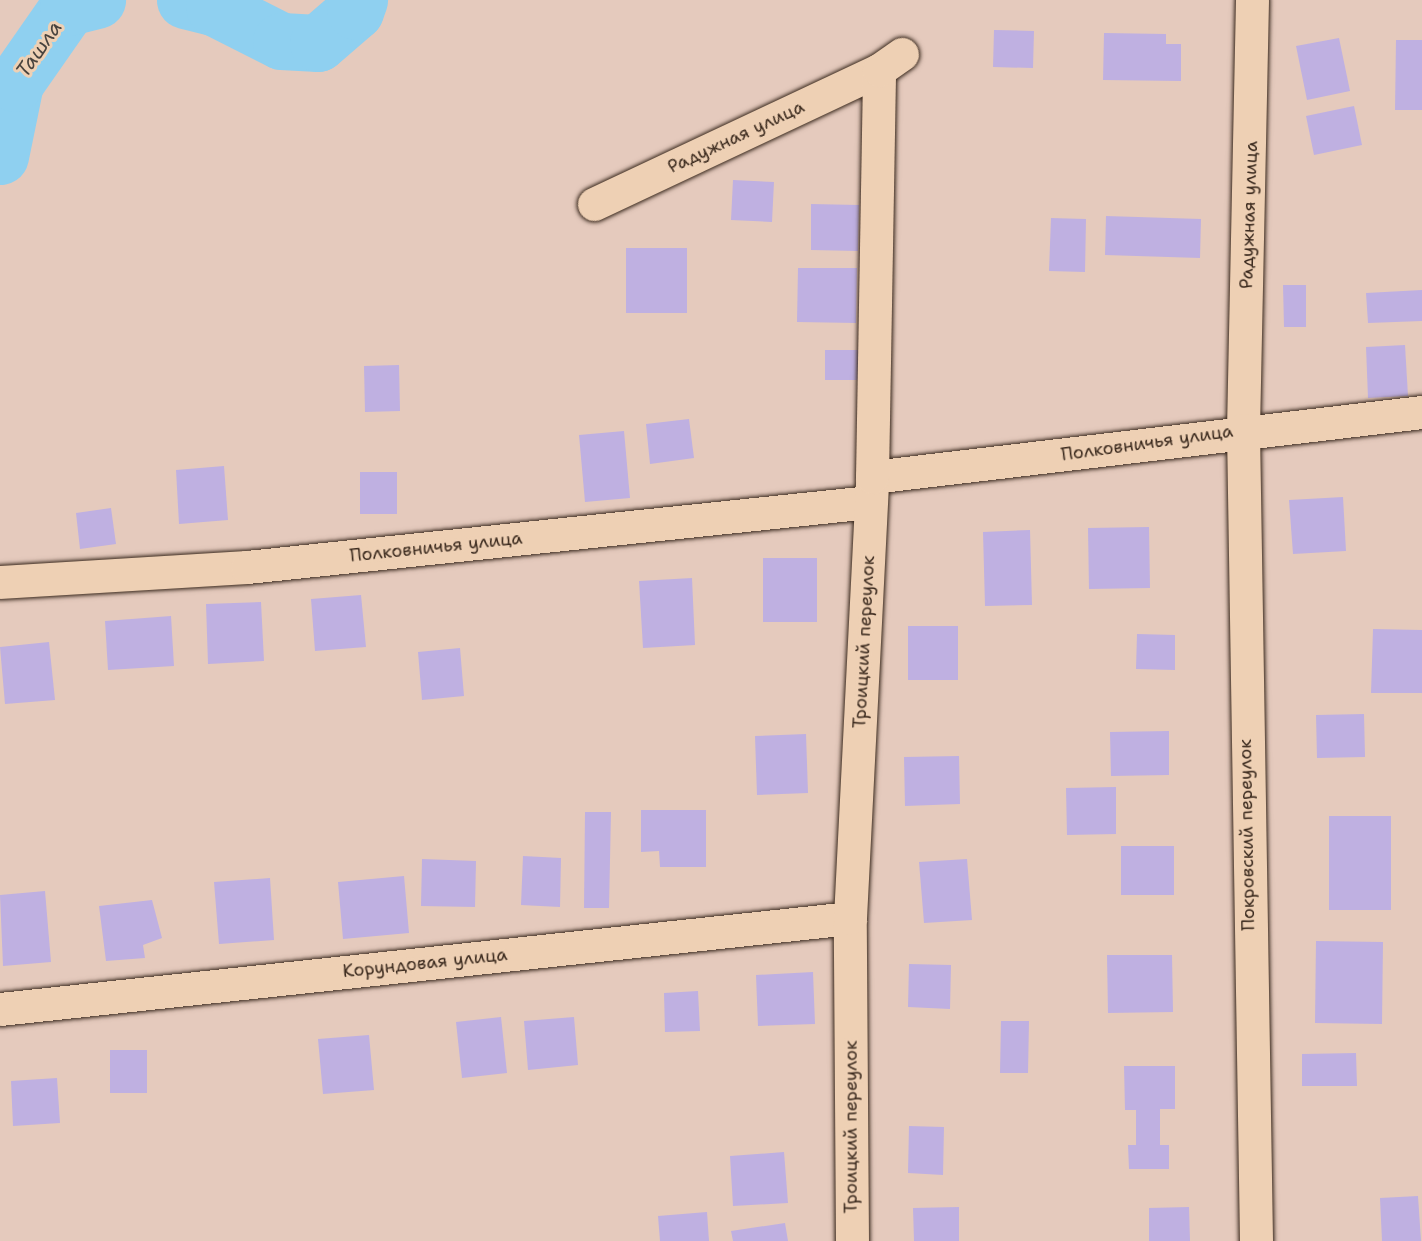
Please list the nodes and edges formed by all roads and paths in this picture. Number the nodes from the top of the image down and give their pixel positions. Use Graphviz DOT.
graph roads {
  1 [pos="1252,0"];
  2 [pos="891,62"];
  3 [pos="594,204"];
  4 [pos="1422,412"];
  5 [pos="1243,430"];
  6 [pos="871,490"];
  7 [pos="0,582"];
  8 [pos="850,918"];
  9 [pos="0,1009"];
  10 [pos="852,1241"];
  11 [pos="1256,1241"];
  1 -- 5 [label="street, Радужная улица"];
  2 -- 3 [label="street, Радужная улица"];
  2 -- 6 [label="street, Троицкий переулок"];
  4 -- 5 [label="street, Полковничья улица"];
  5 -- 6 [label="street, Полковничья улица"];
  5 -- 11 [label="street, Покровский переулок"];
  6 -- 7 [label="street, Полковничья улица"];
  6 -- 8 [label="street, Троицкий переулок"];
  8 -- 9 [label="street, Корундовая улица"];
  8 -- 10 [label="street, Троицкий переулок"];
}
